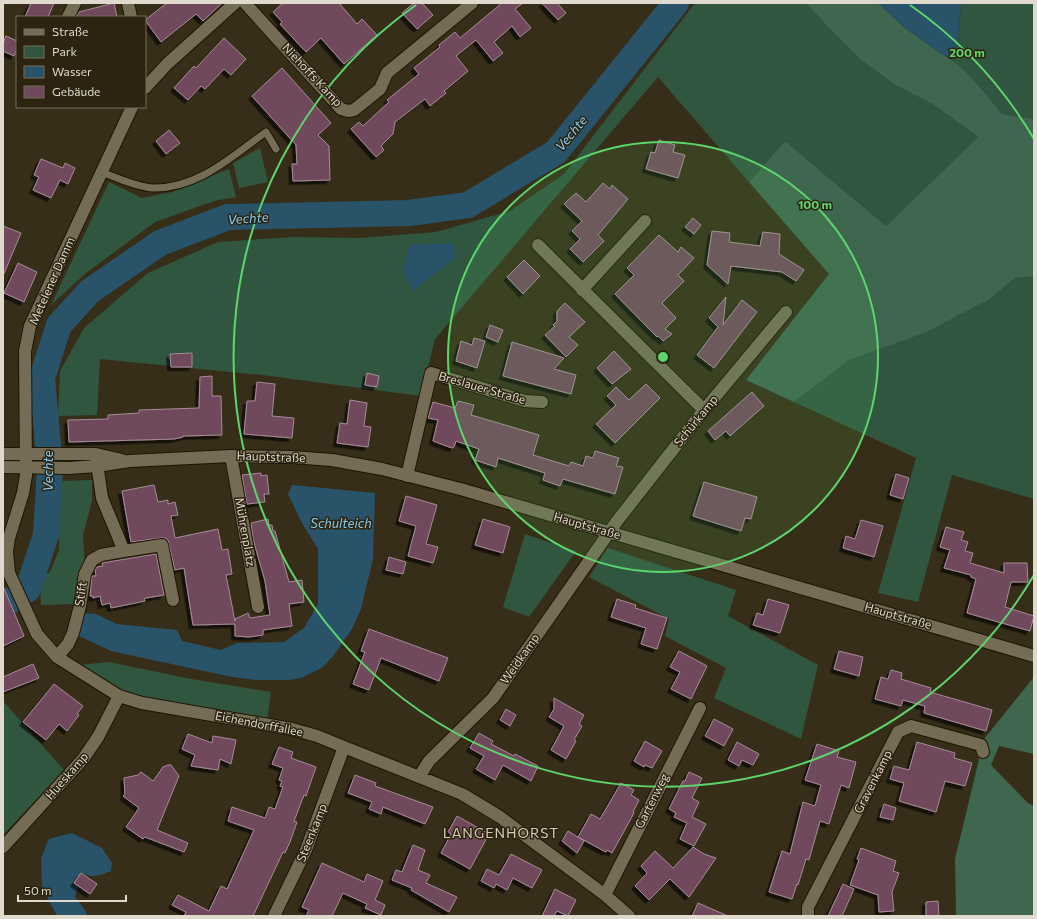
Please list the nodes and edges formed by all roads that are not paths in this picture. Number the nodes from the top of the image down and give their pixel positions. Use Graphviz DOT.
graph roads {
  1 [pos="75,3"];
  2 [pos="128,3"];
  3 [pos="235,3"];
  4 [pos="245,3"];
  5 [pos="472,3"];
  6 [pos="68,16"];
  7 [pos="131,16"];
  8 [pos="147,85"];
  9 [pos="132,108"];
  10 [pos="276,149"];
  11 [pos="101,172"];
  12 [pos="645,221"];
  13 [pos="538,245"];
  14 [pos="582,290"];
  15 [pos="786,312"];
  16 [pos="542,402"];
  17 [pos="704,410"];
  18 [pos="3,454"];
  19 [pos="26,455"];
  20 [pos="231,456"];
  21 [pos="97,460"];
  22 [pos="3,467"];
  23 [pos="26,468"];
  24 [pos="407,476"];
  25 [pos="609,532"];
  26 [pos="6,539"];
  27 [pos="124,551"];
  28 [pos="172,600"];
  29 [pos="258,607"];
  30 [pos="1034,656"];
  31 [pos="57,657"];
  32 [pos="120,696"];
  33 [pos="700,708"];
  34 [pos="344,747"];
  35 [pos="983,752"];
  36 [pos="419,777"];
  37 [pos="3,847"];
  38 [pos="605,895"];
  39 [pos="274,916"];
  40 [pos="629,916"];
  41 [pos="808,916"];
  1 -- 6 [label="street"];
  2 -- 7 [label="street"];
  3 -- 8 [label="street"];
  4 -- 5 [label="street, Niehoffs Kamp"];
  9 -- 11 [label="street, Metelener Damm"];
  10 -- 11 [label="lane"];
  11 -- 19 [label="street, Metelener Damm"];
  12 -- 14 [label="street"];
  13 -- 14 [label="street"];
  14 -- 17 [label="street"];
  15 -- 17 [label="street, Schürkamp"];
  16 -- 24 [label="street, Breslauer Straße"];
  17 -- 25 [label="street, Schürkamp"];
  18 -- 19 [label="street, Hauptstraße"];
  19 -- 21 [label="street, Hauptstraße"];
  19 -- 23 [label="street, Metelener Damm"];
  20 -- 21 [label="street, Hauptstraße"];
  20 -- 24 [label="street, Hauptstraße"];
  20 -- 29 [label="street, Mührenplatz"];
  21 -- 23 [label="street, Hauptstraße"];
  21 -- 27 [label="street"];
  22 -- 23 [label="street, Hauptstraße"];
  23 -- 26 [label="street, Eichendorffallee"];
  24 -- 25 [label="street, Hauptstraße"];
  25 -- 30 [label="street, Hauptstraße"];
  25 -- 36 [label="street, Weidkamp"];
  26 -- 31 [label="street, Eichendorffallee"];
  27 -- 28 [label="street, Stift"];
  27 -- 31 [label="street, Stift"];
  31 -- 32 [label="street, Eichendorffallee"];
  32 -- 34 [label="street, Eichendorffallee"];
  32 -- 37 [label="street, Hueskamp"];
  33 -- 38 [label="street, Gartenweg"];
  34 -- 36 [label="street, Eichendorffallee"];
  34 -- 39 [label="street, Steenkamp"];
  35 -- 41 [label="street, Gravenkamp"];
  36 -- 38 [label="street, Eichendorffallee"];
  38 -- 40 [label="street, Eichendorffallee"];
}
